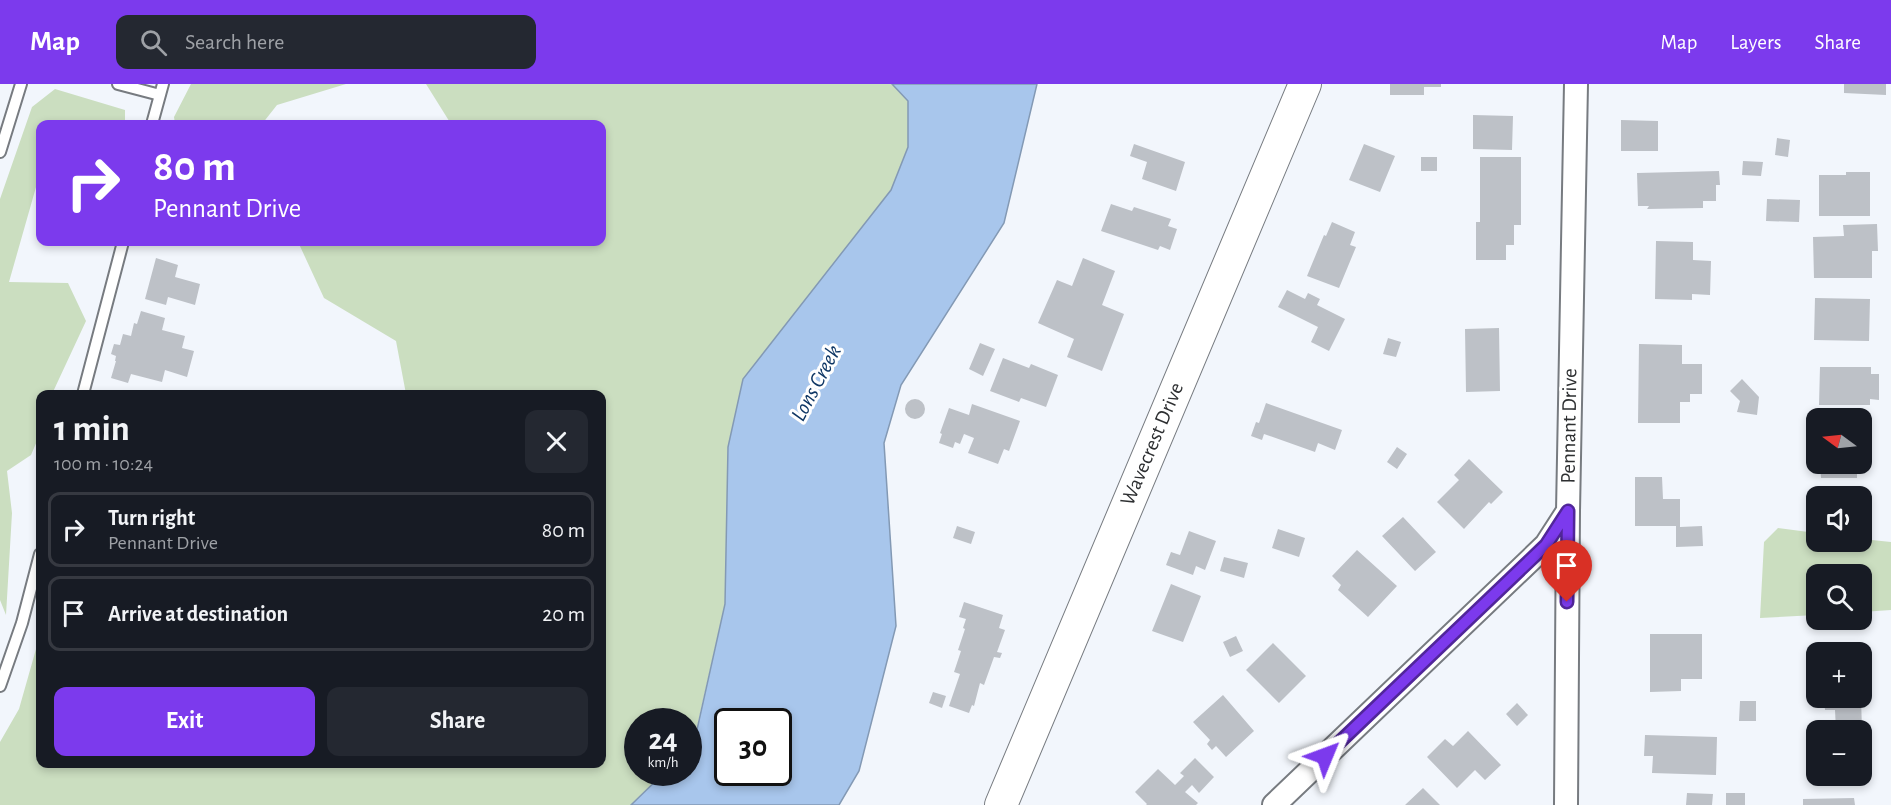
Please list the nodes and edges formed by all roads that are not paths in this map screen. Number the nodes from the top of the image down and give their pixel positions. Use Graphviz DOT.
graph roads {
  1 [pos="21,84"];
  2 [pos="118,84"];
  3 [pos="1305,84"];
  4 [pos="1576,84"];
  5 [pos="161,89"];
  6 [pos="153,120"];
  7 [pos="0,152"];
  8 [pos="122,246"];
  9 [pos="84,390"];
  10 [pos="1568,511"];
  11 [pos="36,569"];
  12 [pos="0,686"];
  13 [pos="1001,805"];
  14 [pos="1274,805"];
  15 [pos="1566,805"];
  1 -- 7 [label="lane"];
  2 -- 5 [label="lane"];
  3 -- 13 [label="street, Wavecrest Drive"];
  4 -- 10 [label="street, Pennant Drive"];
  5 -- 6 [label="lane"];
  8 -- 9 [label="lane"];
  10 -- 14 [label="street"];
  10 -- 15 [label="street, Pennant Drive"];
  11 -- 12 [label="lane"];
}
